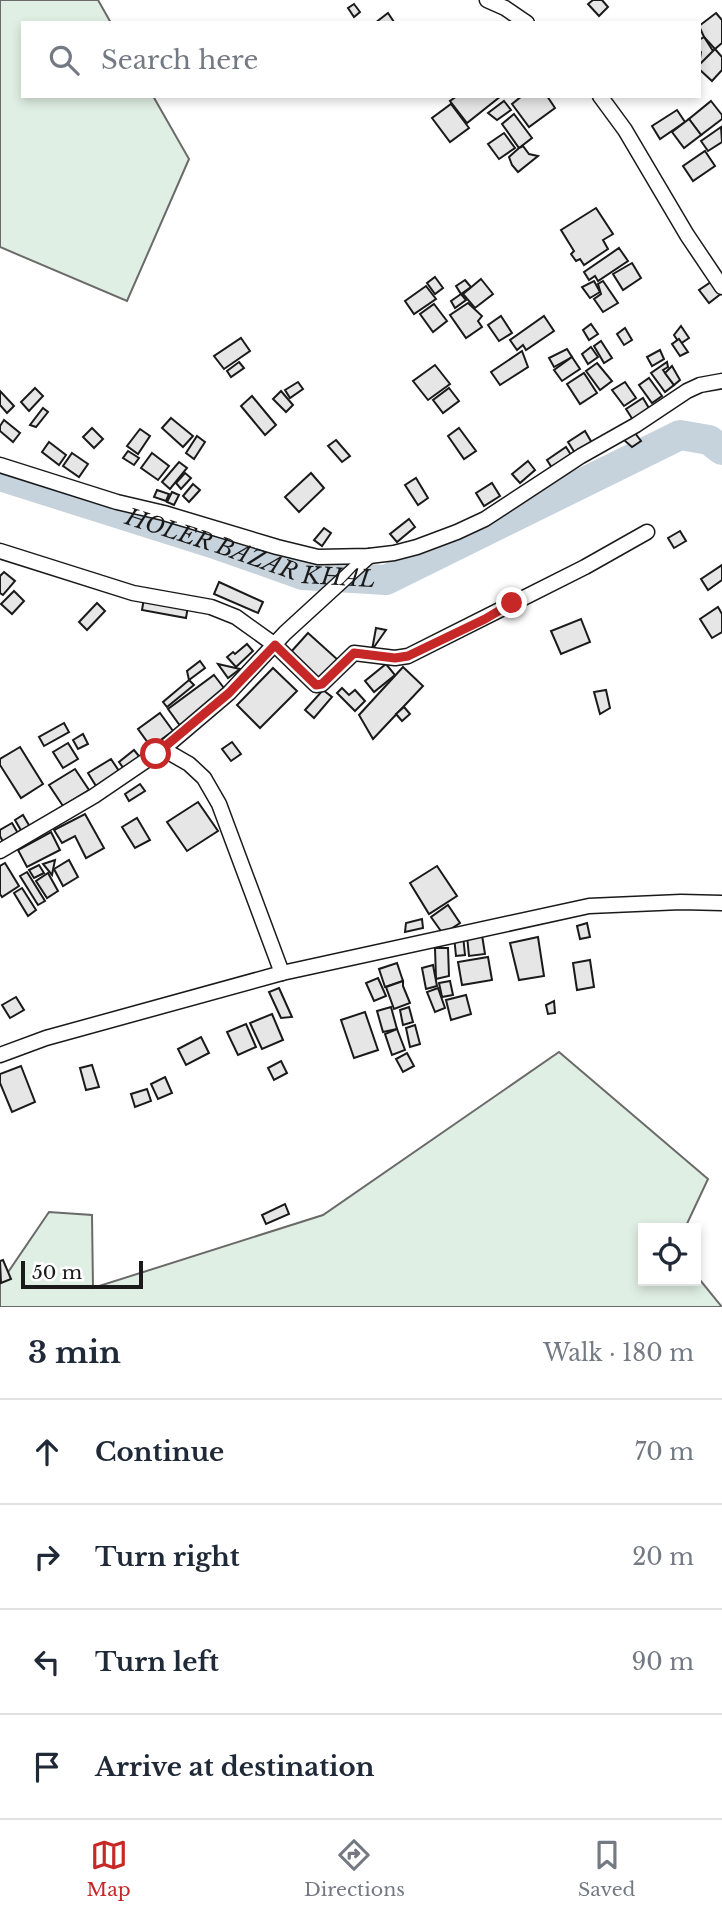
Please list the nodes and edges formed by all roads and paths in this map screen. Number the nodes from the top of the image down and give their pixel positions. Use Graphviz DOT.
graph roads {
  1 [pos="487,0"];
  2 [pos="524,21"];
  3 [pos="601,98"];
  4 [pos="722,287"];
  5 [pos="722,381"];
  6 [pos="0,464"];
  7 [pos="647,532"];
  8 [pos="0,551"];
  9 [pos="365,560"];
  10 [pos="275,645"];
  11 [pos="163,749"];
  12 [pos="0,850"];
  13 [pos="722,903"];
  14 [pos="282,973"];
  15 [pos="0,1055"];
  1 -- 2 [label="street"];
  3 -- 4 [label="street"];
  5 -- 9 [label="street"];
  6 -- 9 [label="street"];
  7 -- 10 [label="street"];
  8 -- 10 [label="street"];
  9 -- 10 [label="street"];
  10 -- 11 [label="street"];
  11 -- 12 [label="street"];
  11 -- 14 [label="street"];
  13 -- 14 [label="street"];
  14 -- 15 [label="street"];
}
